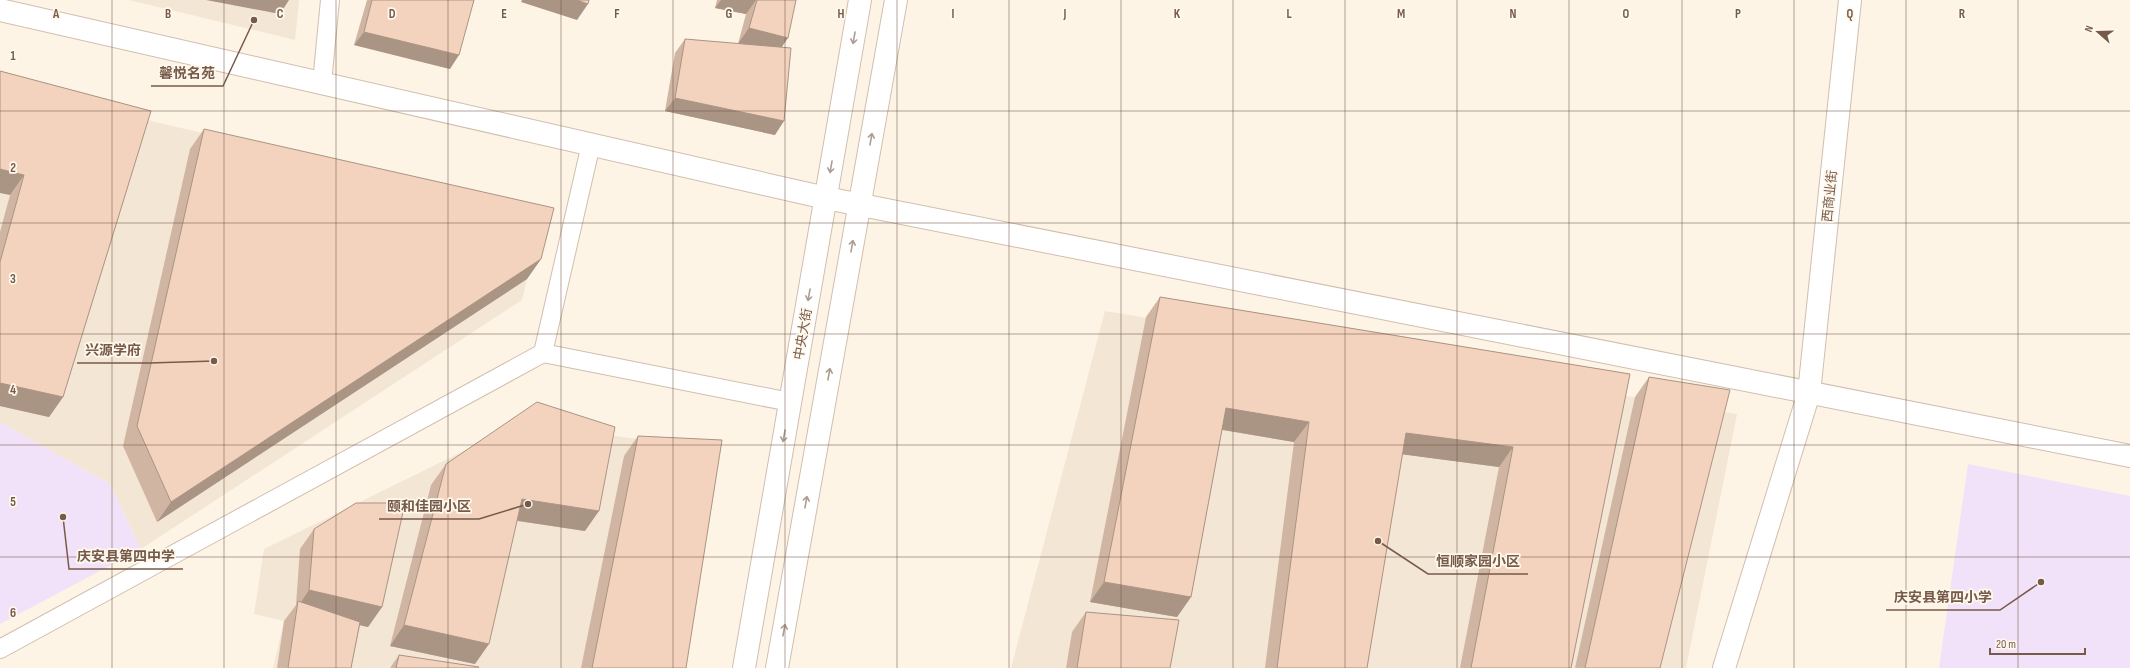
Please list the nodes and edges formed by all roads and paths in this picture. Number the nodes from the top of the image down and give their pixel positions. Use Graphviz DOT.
graph roads {
  1 [pos="330,0"];
  2 [pos="860,0"];
  3 [pos="896,0"];
  4 [pos="1850,0"];
  5 [pos="0,10"];
  6 [pos="322,83"];
  7 [pos="591,144"];
  8 [pos="826,198"];
  9 [pos="859,204"];
  10 [pos="543,353"];
  11 [pos="1809,393"];
  12 [pos="790,402"];
  13 [pos="2130,456"];
  14 [pos="0,648"];
  15 [pos="744,668"];
  16 [pos="777,668"];
  17 [pos="1724,668"];
  1 -- 6 [label="lane"];
  2 -- 8 [label="street, 中央大街, one-way"];
  9 -- 3 [label="street, one-way"];
  4 -- 11 [label="street, 西商业街"];
  5 -- 6 [label="street"];
  6 -- 7 [label="street"];
  7 -- 8 [label="street"];
  7 -- 10 [label="lane"];
  8 -- 9 [label="street"];
  8 -- 12 [label="street, 中央大街, one-way"];
  9 -- 11 [label="street"];
  16 -- 9 [label="street, one-way"];
  10 -- 12 [label="lane"];
  10 -- 14 [label="lane"];
  11 -- 13 [label="street"];
  11 -- 17 [label="street, 西商业街"];
  12 -- 15 [label="street, 中央大街, one-way"];
}
